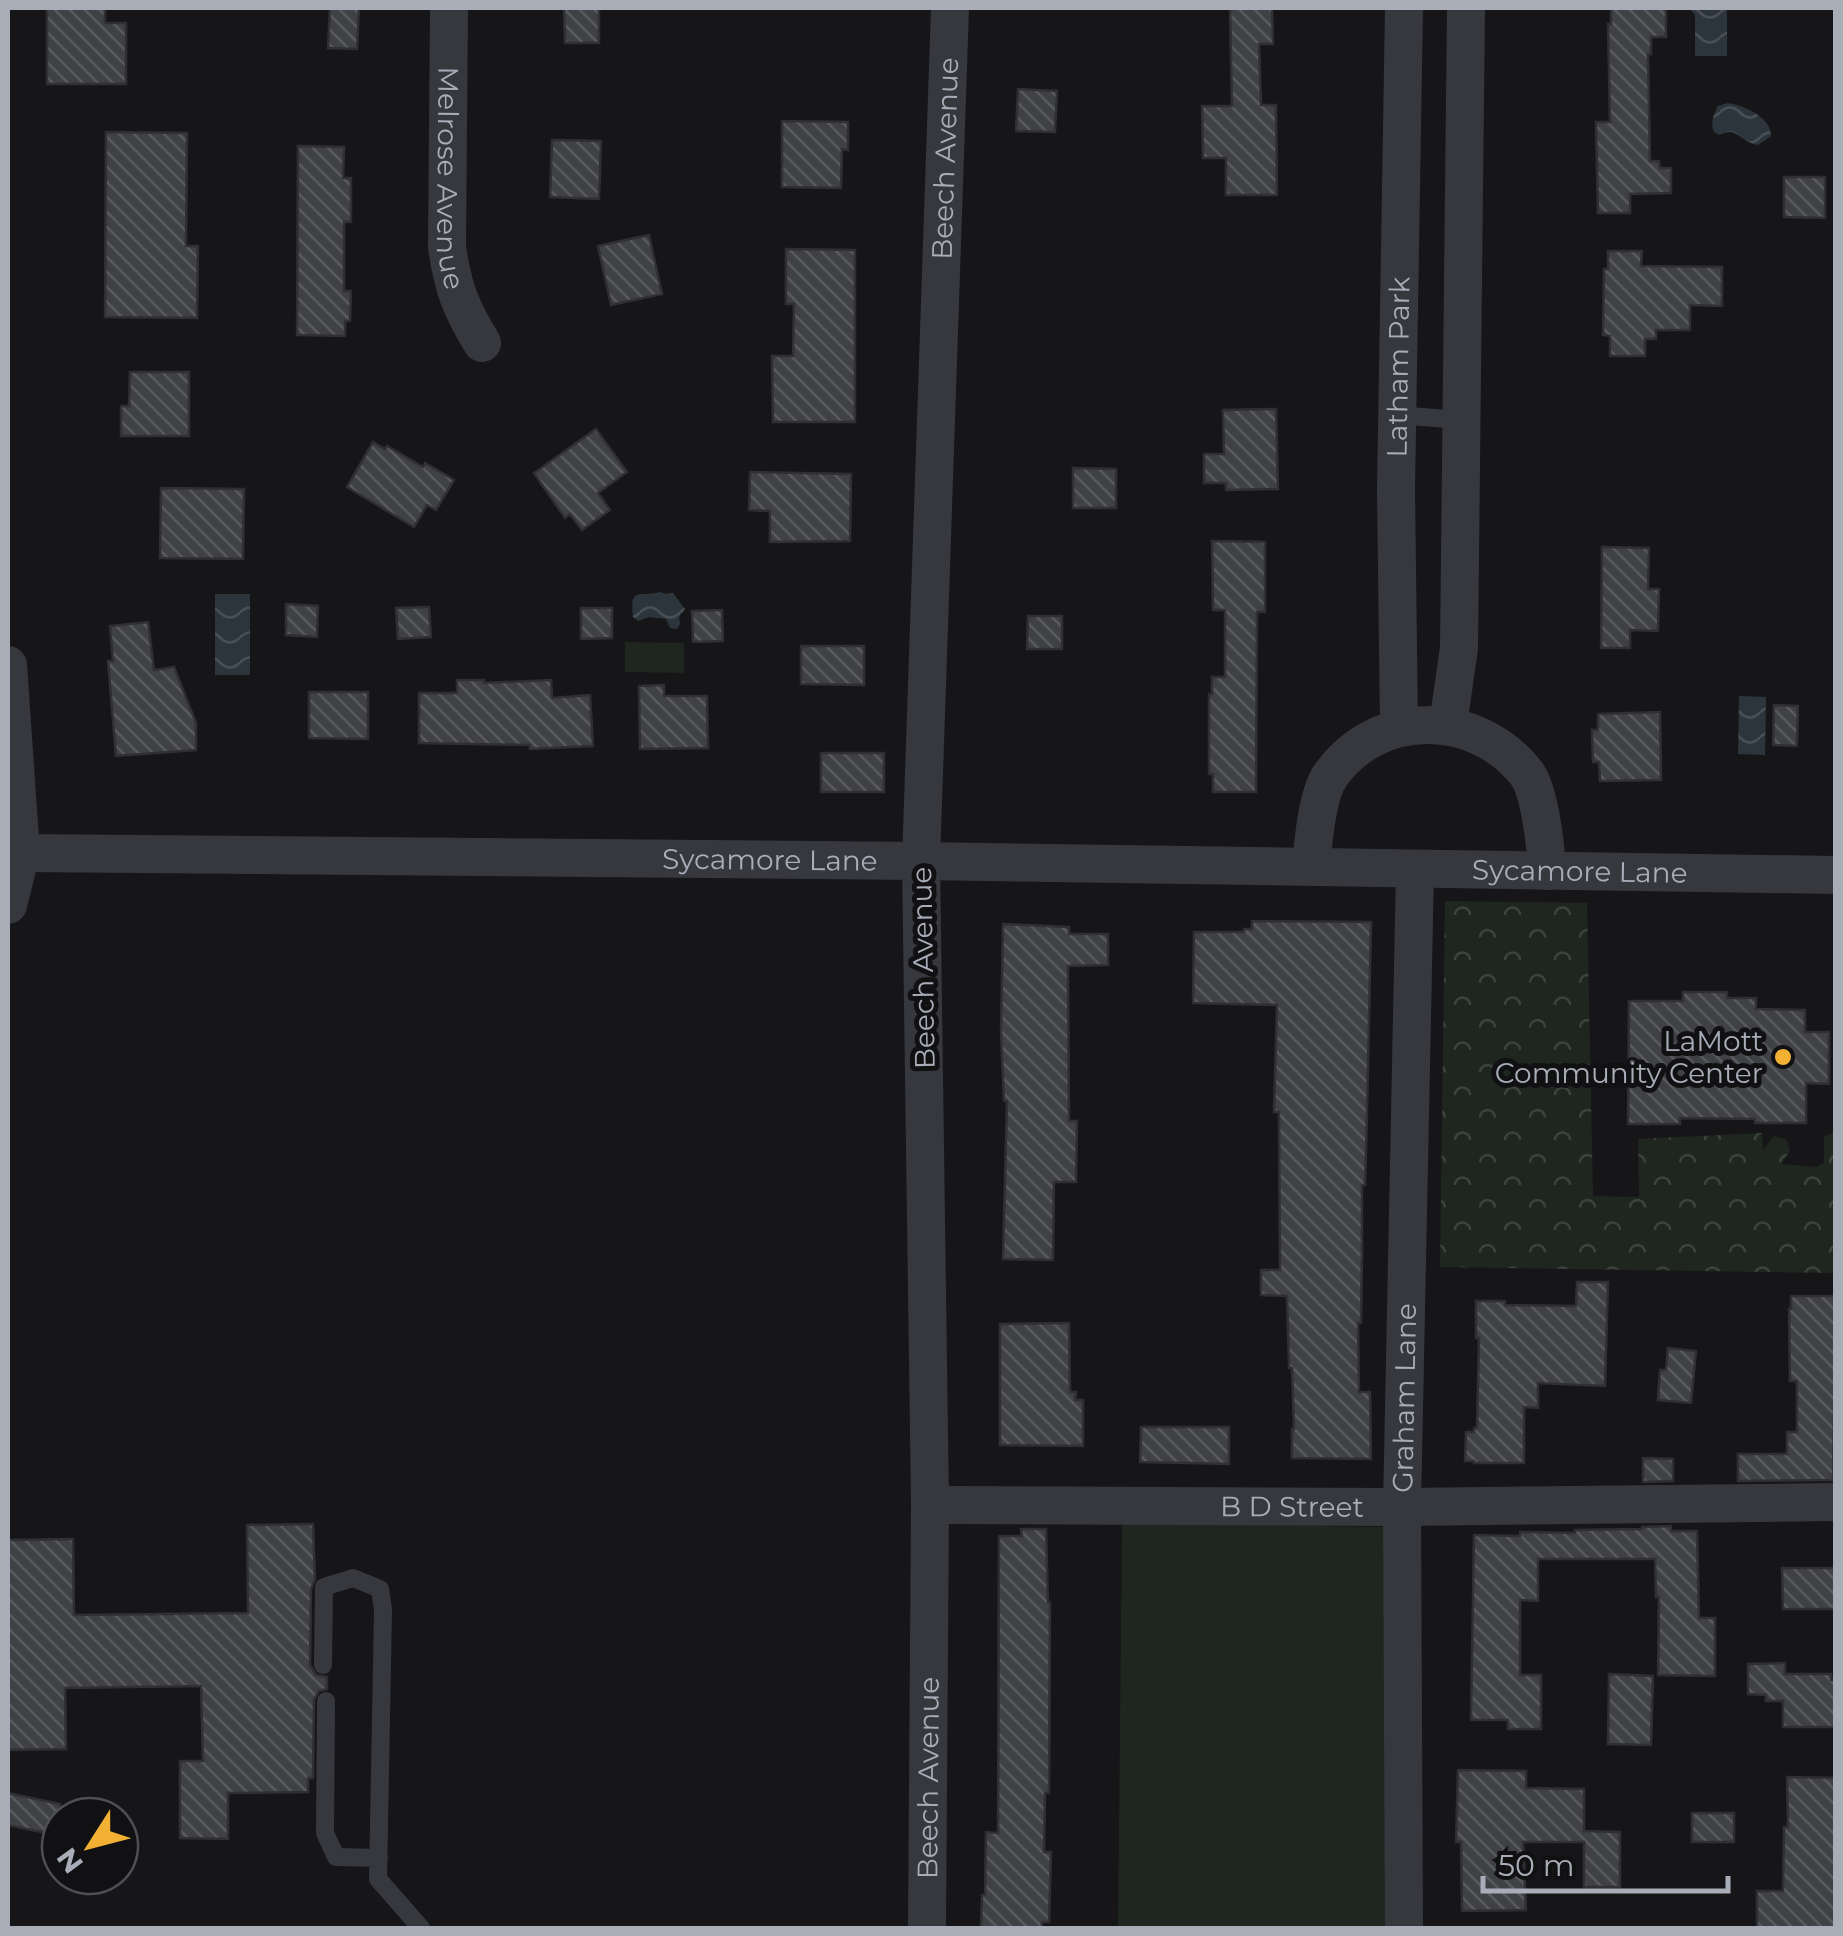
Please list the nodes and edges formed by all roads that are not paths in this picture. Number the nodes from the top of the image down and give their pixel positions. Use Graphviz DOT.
graph roads {
  1 [pos="449,8"];
  2 [pos="950,8"];
  3 [pos="1404,8"];
  4 [pos="1466,8"];
  5 [pos="482,342"];
  6 [pos="1397,415"];
  7 [pos="1461,420"];
  8 [pos="8,666"];
  9 [pos="1448,725"];
  10 [pos="1399,727"];
  11 [pos="14,852"];
  12 [pos="921,861"];
  13 [pos="1311,866"];
  14 [pos="1415,869"];
  15 [pos="1547,871"];
  16 [pos="1836,876"];
  17 [pos="8,905"];
  18 [pos="1836,1502"];
  19 [pos="930,1505"];
  20 [pos="1402,1507"];
  21 [pos="323,1665"];
  22 [pos="326,1700"];
  23 [pos="379,1858"];
  24 [pos="421,1928"];
  25 [pos="927,1928"];
  26 [pos="1404,1928"];
  1 -- 5 [label="street, Melrose Avenue"];
  2 -- 12 [label="street, Beech Avenue"];
  3 -- 6 [label="street, Latham Park"];
  4 -- 7 [label="street"];
  6 -- 7 [label="lane"];
  6 -- 10 [label="street, Latham Park"];
  7 -- 9 [label="street"];
  8 -- 11 [label="street"];
  9 -- 10 [label="street"];
  9 -- 15 [label="street"];
  10 -- 13 [label="street"];
  11 -- 12 [label="street, Sycamore Lane"];
  11 -- 17 [label="street"];
  12 -- 13 [label="street, Sycamore Lane"];
  12 -- 19 [label="street, Beech Avenue"];
  13 -- 14 [label="street, Sycamore Lane"];
  14 -- 15 [label="street, Sycamore Lane"];
  14 -- 20 [label="street, Graham Lane"];
  15 -- 16 [label="street, Sycamore Lane"];
  18 -- 20 [label="street, B D Street"];
  19 -- 20 [label="street, B D Street"];
  19 -- 25 [label="street, Beech Avenue"];
  20 -- 26 [label="street, Graham Lane"];
  21 -- 23 [label="lane"];
  22 -- 23 [label="lane"];
  23 -- 24 [label="lane"];
}
